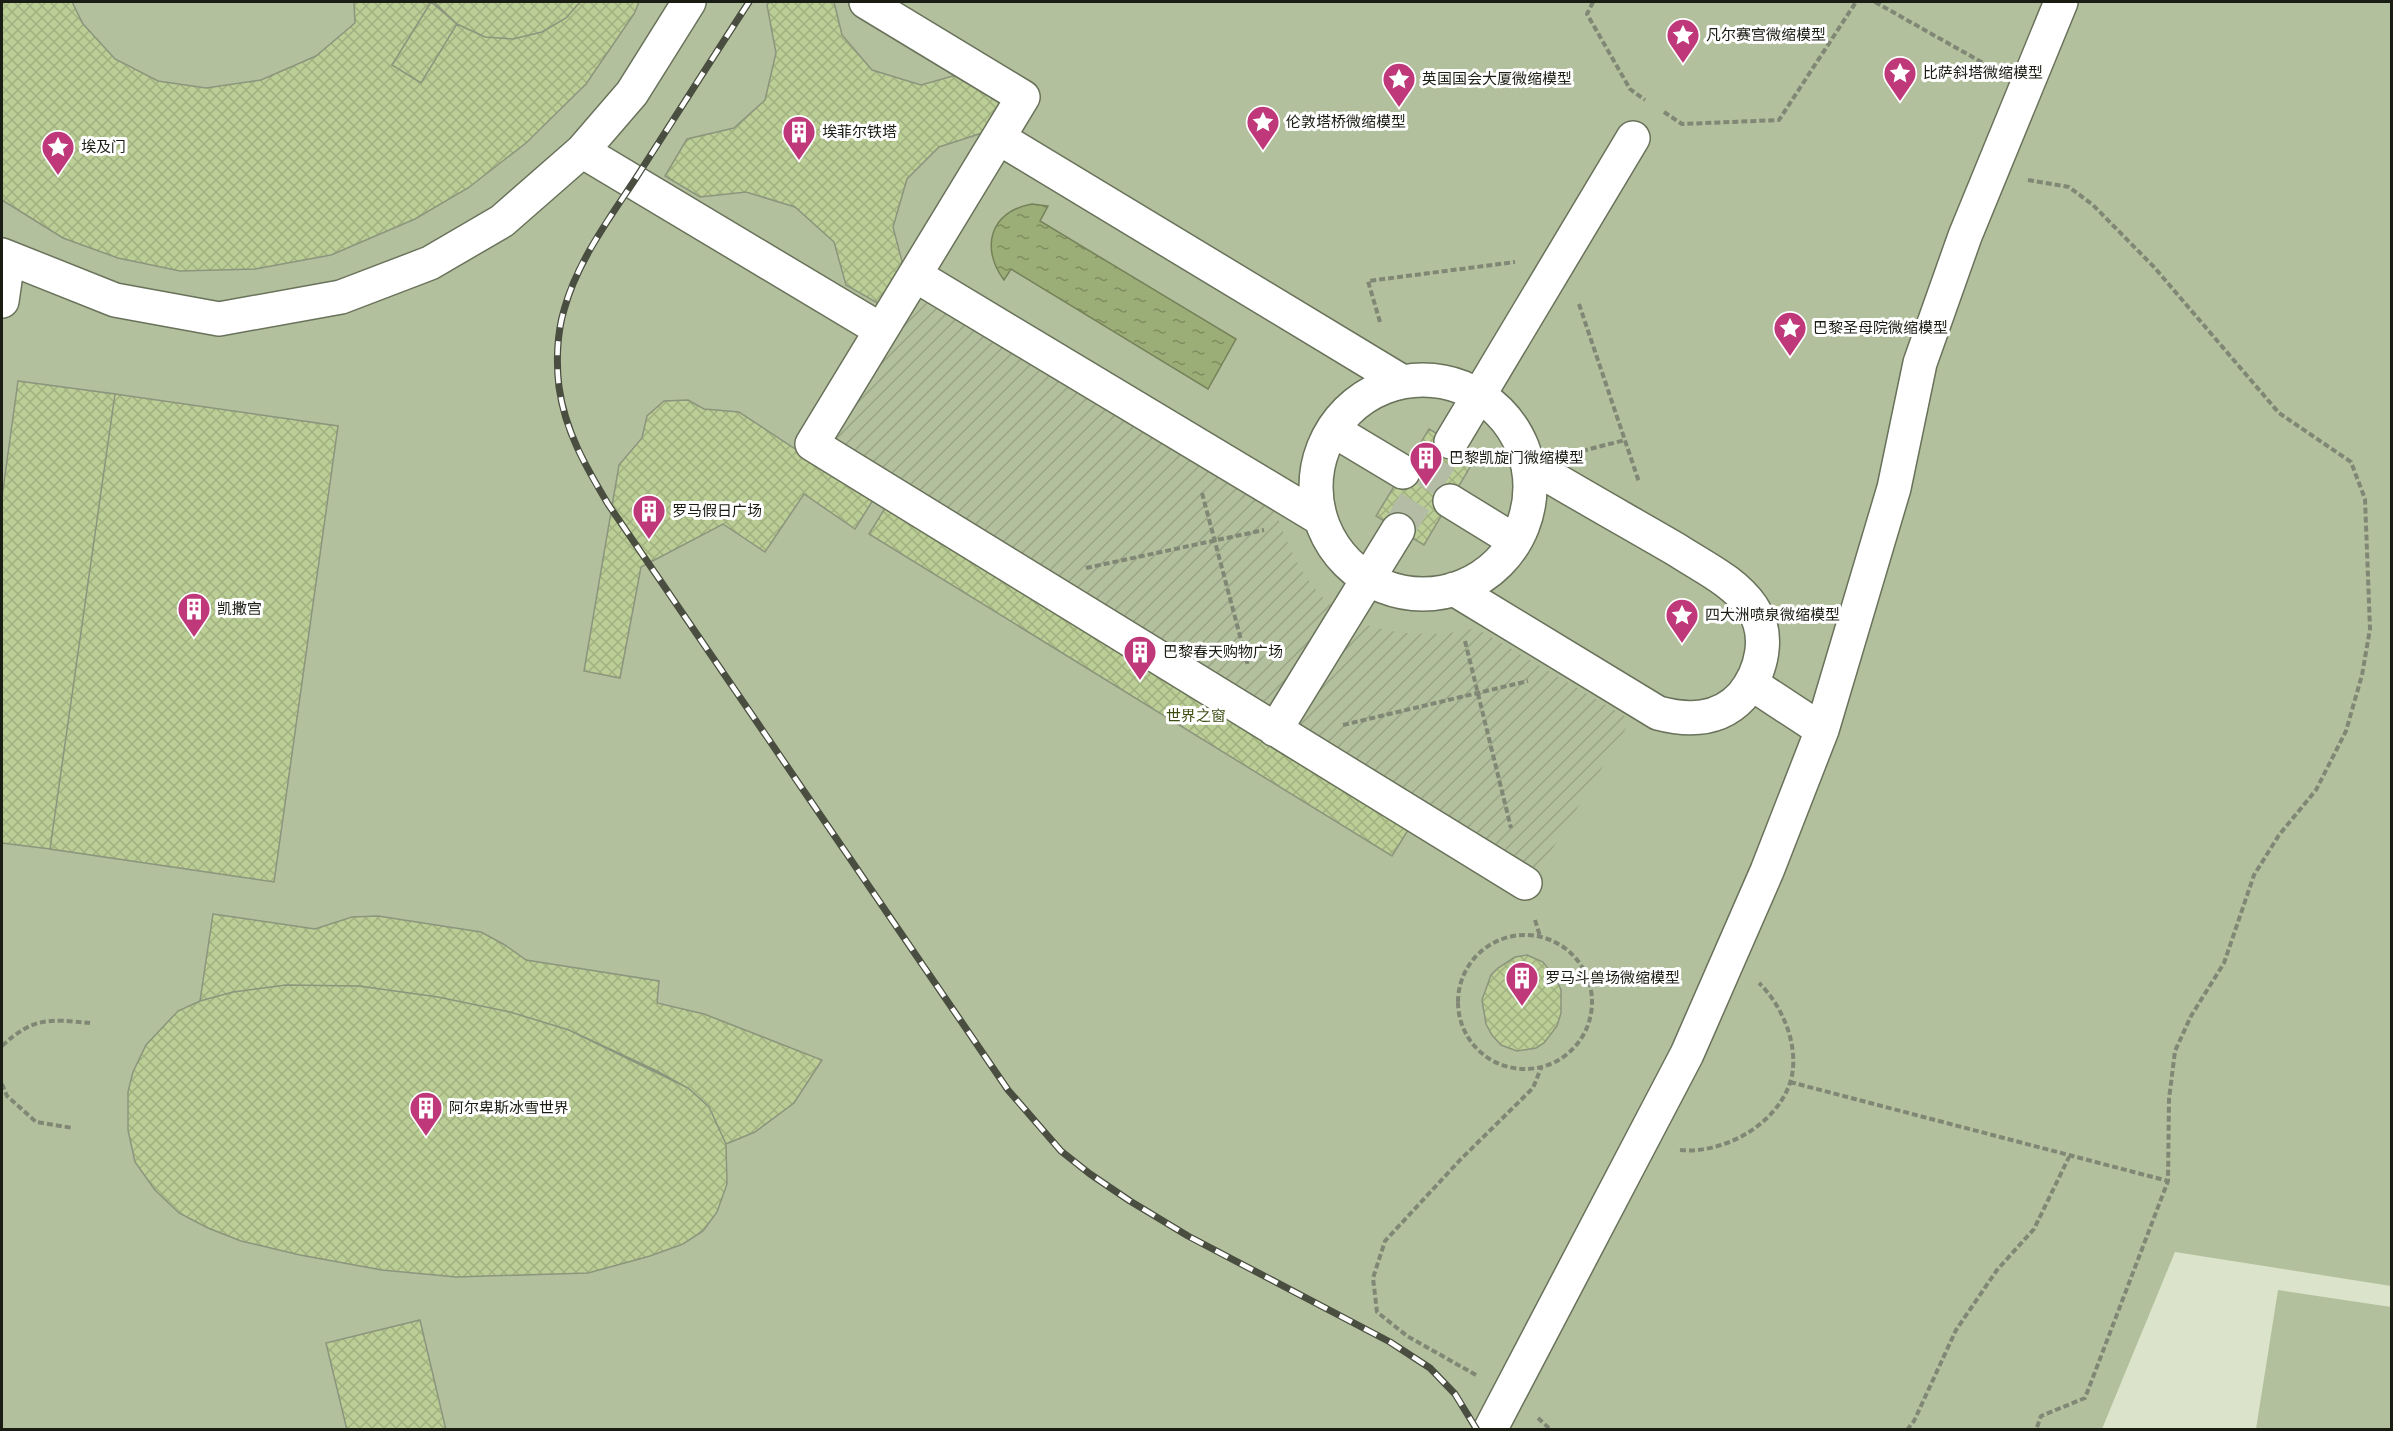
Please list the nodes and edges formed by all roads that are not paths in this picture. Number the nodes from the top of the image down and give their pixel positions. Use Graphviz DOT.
graph roads {
  1 [pos="689,2"];
  2 [pos="867,2"];
  3 [pos="2061,2"];
  4 [pos="999,138"];
  5 [pos="1633,138"];
  6 [pos="582,151"];
  7 [pos="5,257"];
  8 [pos="915,275"];
  9 [pos="2,301"];
  10 [pos="881,330"];
  11 [pos="1401,381"];
  12 [pos="1479,396"];
  13 [pos="1333,429"];
  14 [pos="1451,442"];
  15 [pos="1527,463"];
  16 [pos="1403,472"];
  17 [pos="1450,501"];
  18 [pos="1321,519"];
  19 [pos="1398,530"];
  20 [pos="1515,541"];
  21 [pos="1368,579"];
  22 [pos="1454,589"];
  23 [pos="1752,684"];
  24 [pos="1276,730"];
  25 [pos="1822,730"];
  26 [pos="1525,884"];
  27 [pos="1490,1430"];
  1 -- 6 [label="street"];
  2 -- 4 [label="street"];
  3 -- 25 [label="street"];
  4 -- 8 [label="street"];
  4 -- 11 [label="street"];
  5 -- 12 [label="street"];
  6 -- 7 [label="street"];
  6 -- 10 [label="street"];
  7 -- 9 [label="street"];
  8 -- 10 [label="street"];
  8 -- 18 [label="street"];
  10 -- 24 [label="street"];
  11 -- 12 [label="street"];
  11 -- 13 [label="street"];
  12 -- 14 [label="street"];
  12 -- 15 [label="street"];
  13 -- 16 [label="street"];
  13 -- 18 [label="street"];
  15 -- 20 [label="street"];
  15 -- 23 [label="street"];
  17 -- 20 [label="street"];
  18 -- 21 [label="street"];
  19 -- 21 [label="street"];
  20 -- 22 [label="street"];
  21 -- 22 [label="street"];
  21 -- 24 [label="street"];
  22 -- 23 [label="street"];
  23 -- 25 [label="street"];
  24 -- 26 [label="street"];
  25 -- 27 [label="street"];
}
